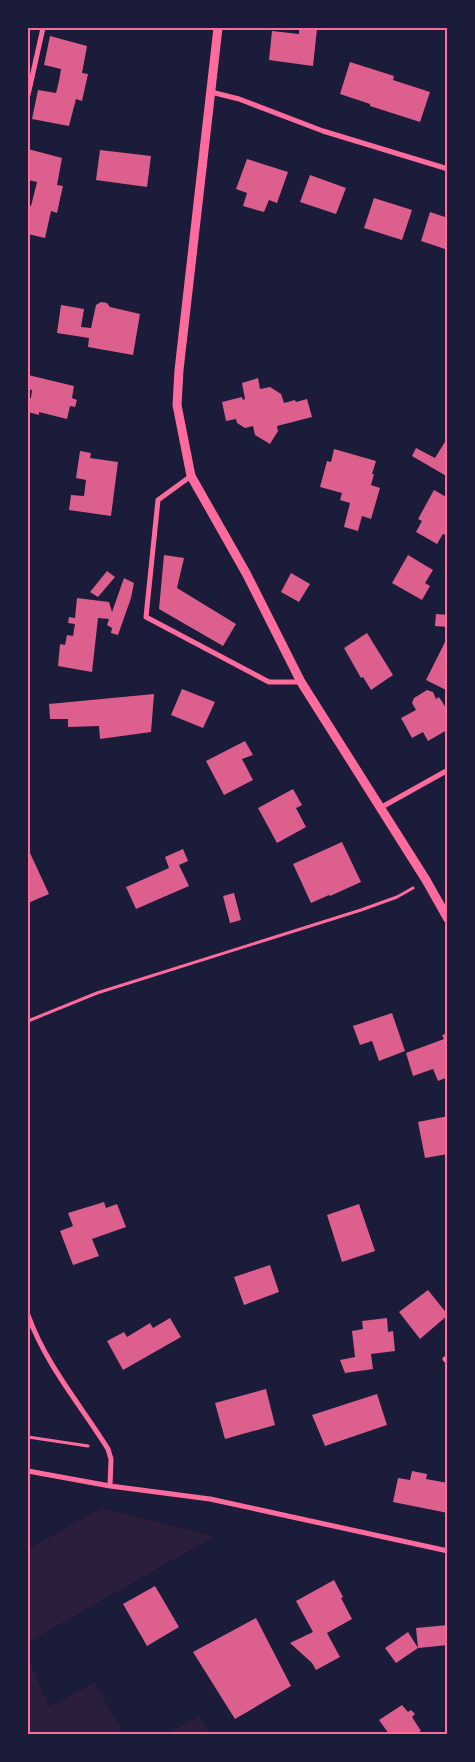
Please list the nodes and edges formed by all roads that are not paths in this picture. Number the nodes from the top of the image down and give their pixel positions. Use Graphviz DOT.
graph roads {
  1 [pos="43,28"];
  2 [pos="218,28"];
  3 [pos="211,92"];
  4 [pos="28,95"];
  5 [pos="448,169"];
  6 [pos="191,476"];
  7 [pos="301,682"];
  8 [pos="448,770"];
  9 [pos="380,808"];
  10 [pos="448,919"];
  11 [pos="28,1315"];
  12 [pos="448,1357"];
  13 [pos="448,1362"];
  14 [pos="28,1470"];
  15 [pos="110,1486"];
  16 [pos="448,1551"];
  1 -- 4 [label="street"];
  2 -- 3 [label="street"];
  3 -- 5 [label="street"];
  3 -- 6 [label="street"];
  6 -- 7 [label="street"];
  6 -- 7 [label="street"];
  7 -- 9 [label="street"];
  8 -- 9 [label="street"];
  9 -- 10 [label="street"];
  11 -- 15 [label="street"];
  12 -- 13 [label="street"];
  14 -- 15 [label="street"];
  15 -- 16 [label="street"];
}
